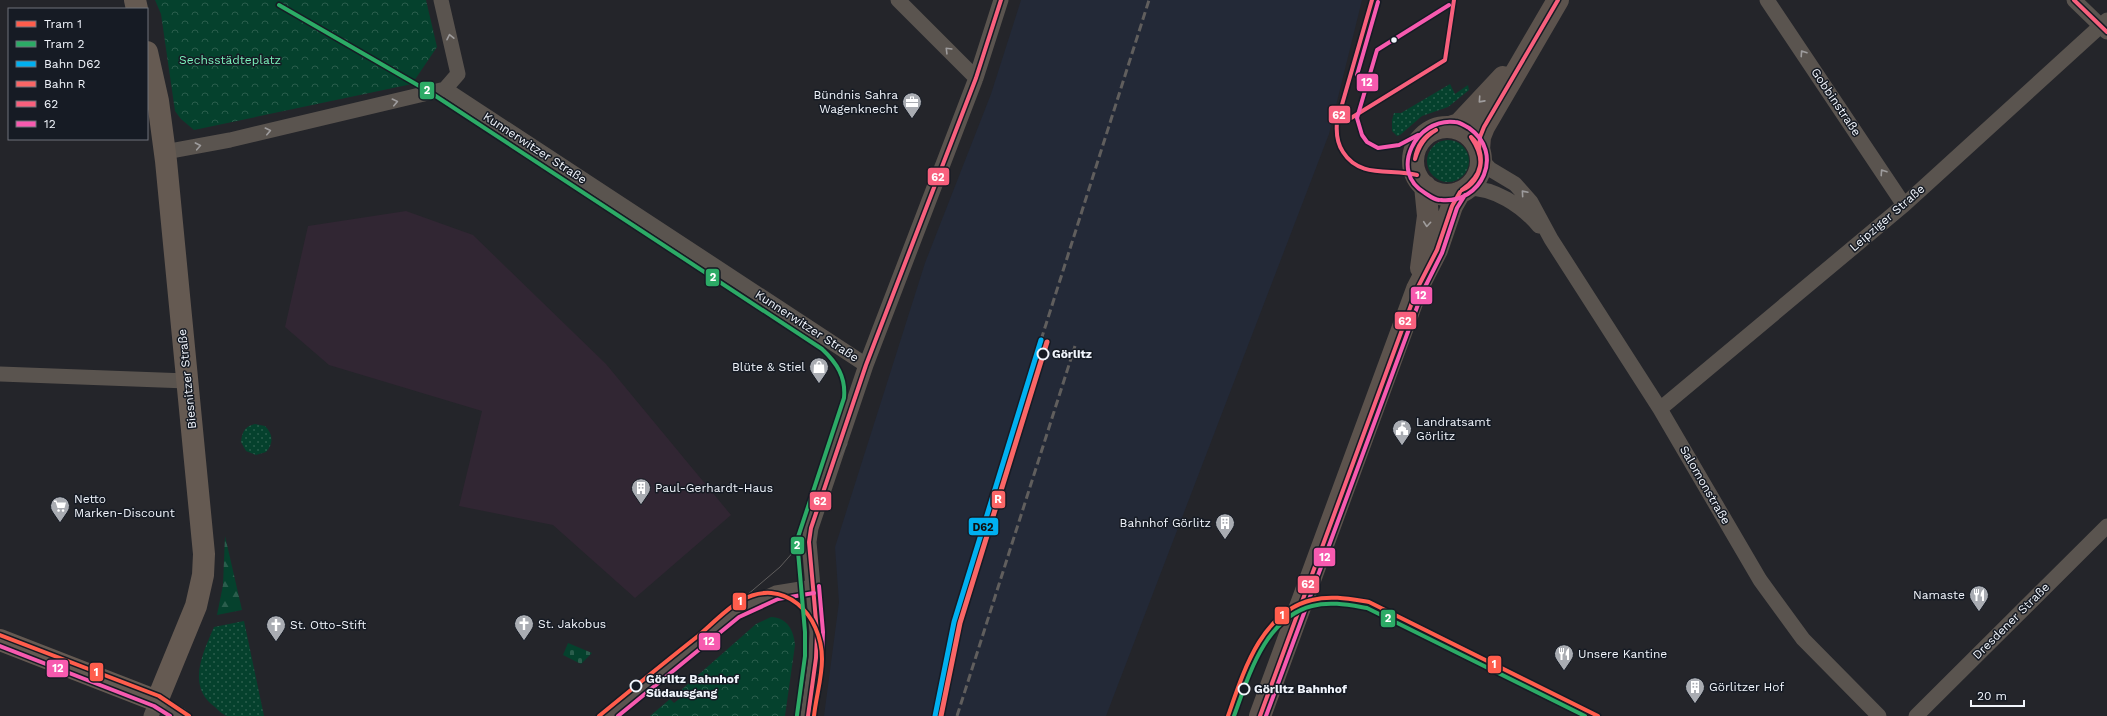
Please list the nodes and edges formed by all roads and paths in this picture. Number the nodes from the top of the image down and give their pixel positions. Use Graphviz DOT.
graph roads {
  1 [pos="441,0"];
  2 [pos="898,0"];
  3 [pos="1001,0"];
  4 [pos="1558,0"];
  5 [pos="1767,0"];
  6 [pos="2074,0"];
  7 [pos="2105,26"];
  8 [pos="1528,52"];
  9 [pos="148,56"];
  10 [pos="976,78"];
  11 [pos="445,89"];
  12 [pos="1450,127"];
  13 [pos="165,152"];
  14 [pos="1480,155"];
  15 [pos="1425,186"];
  16 [pos="1463,190"];
  17 [pos="1904,205"];
  18 [pos="1551,239"];
  19 [pos="1417,289"];
  20 [pos="866,365"];
  21 [pos="0,374"];
  22 [pos="187,382"];
  23 [pos="1660,409"];
  24 [pos="2107,526"];
  25 [pos="813,587"];
  26 [pos="0,640"];
  27 [pos="154,708"];
  28 [pos="182,716"];
  29 [pos="608,716"];
  30 [pos="808,716"];
  31 [pos="1260,716"];
  32 [pos="1879,716"];
  33 [pos="1916,716"];
  11 -- 1 [label="street, one-way"];
  10 -- 2 [label="street, one-way"];
  3 -- 10 [label="street"];
  4 -- 8 [label="main road"];
  17 -- 5 [label="street, Gobbinstraße, one-way"];
  6 -- 7 [label="street"];
  7 -- 17 [label="street, Leipziger Straße"];
  8 -- 12 [label="main road, one-way"];
  8 -- 14 [label="main road"];
  9 -- 13 [label="main road, Biesnitzer Straße"];
  10 -- 20 [label="street"];
  13 -- 11 [label="street, one-way"];
  11 -- 20 [label="street, Kunnerwitzer Straße"];
  12 -- 14 [label="main road"];
  12 -- 15 [label="main road"];
  13 -- 22 [label="main road, Biesnitzer Straße"];
  14 -- 16 [label="main road"];
  18 -- 14 [label="street, Salomonstraße, one-way"];
  15 -- 16 [label="main road"];
  15 -- 19 [label="main road, one-way"];
  16 -- 18 [label="street, Salomonstraße"];
  16 -- 19 [label="main road"];
  17 -- 23 [label="street, Leipziger Straße"];
  18 -- 23 [label="street, Salomonstraße"];
  19 -- 31 [label="main road"];
  20 -- 25 [label="street"];
  21 -- 22 [label="street"];
  22 -- 27 [label="main road, Biesnitzer Straße"];
  23 -- 32 [label="street, Salomonstraße"];
  24 -- 33 [label="street, Dresdener Straße"];
  25 -- 29 [label="street"];
  25 -- 30 [label="street"];
  26 -- 27 [label="main road"];
  27 -- 28 [label="street"];
}
